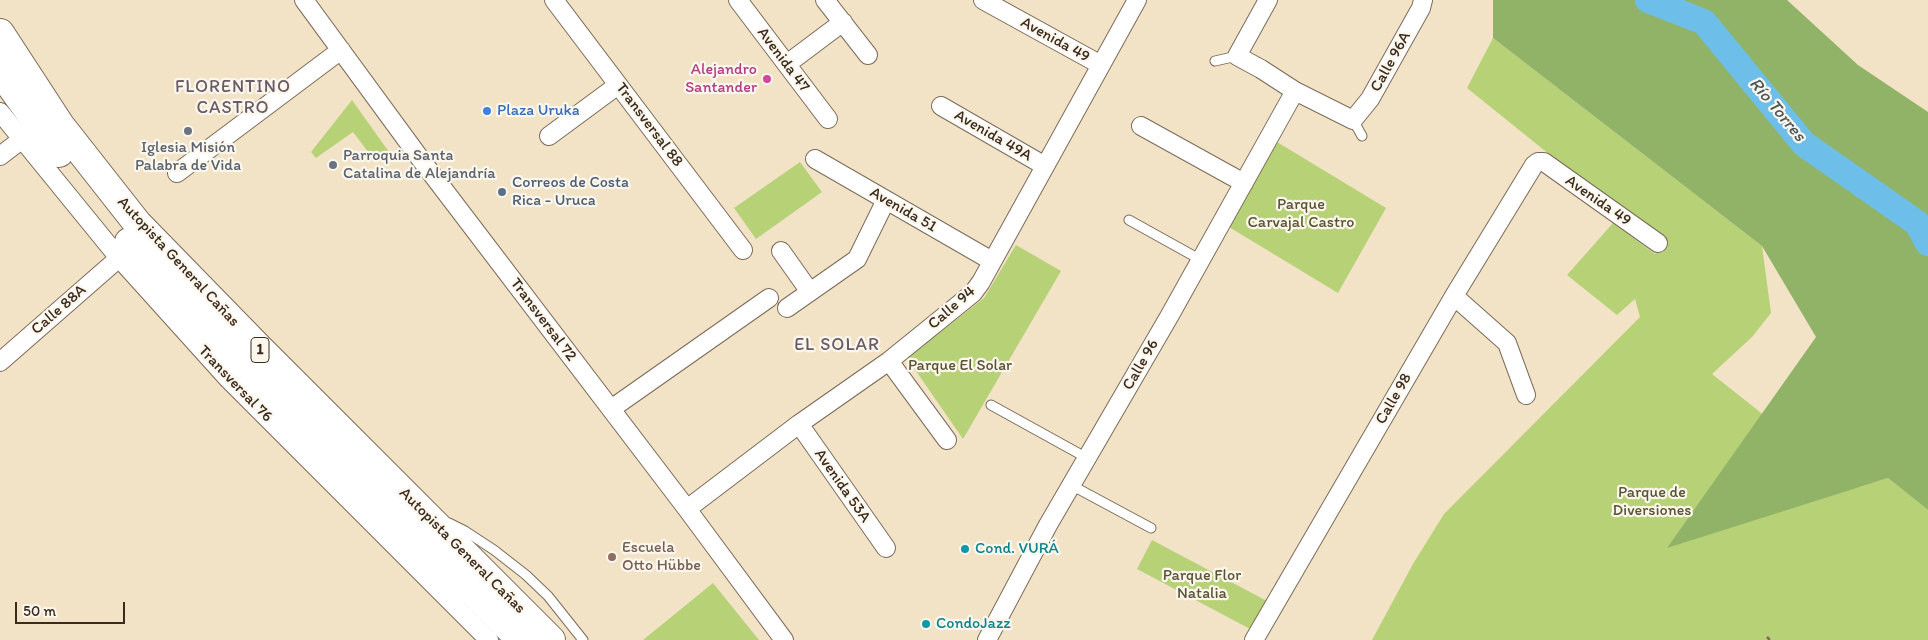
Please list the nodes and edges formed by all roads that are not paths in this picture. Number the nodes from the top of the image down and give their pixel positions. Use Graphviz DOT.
graph roads {
  1 [pos="304,0"];
  2 [pos="554,0"];
  3 [pos="738,0"];
  4 [pos="825,0"];
  5 [pos="983,0"];
  6 [pos="1137,0"];
  7 [pos="1268,0"];
  8 [pos="1423,0"];
  9 [pos="843,22"];
  10 [pos="0,33"];
  11 [pos="341,50"];
  12 [pos="868,55"];
  13 [pos="1237,56"];
  14 [pos="1215,61"];
  15 [pos="787,64"];
  16 [pos="1101,65"];
  17 [pos="0,71"];
  18 [pos="618,85"];
  19 [pos="1295,91"];
  20 [pos="942,106"];
  21 [pos="0,112"];
  22 [pos="828,119"];
  23 [pos="1353,120"];
  24 [pos="1141,126"];
  25 [pos="549,136"];
  26 [pos="1362,136"];
  27 [pos="21,140"];
  28 [pos="0,156"];
  29 [pos="815,159"];
  30 [pos="1538,162"];
  31 [pos="1045,166"];
  32 [pos="177,173"];
  33 [pos="1244,183"];
  34 [pos="886,200"];
  35 [pos="1129,220"];
  36 [pos="1658,243"];
  37 [pos="743,250"];
  38 [pos="781,251"];
  39 [pos="119,258"];
  40 [pos="1201,260"];
  41 [pos="992,261"];
  42 [pos="810,292"];
  43 [pos="1454,296"];
  44 [pos="769,298"];
  45 [pos="787,308"];
  46 [pos="889,361"];
  47 [pos="0,362"];
  48 [pos="1526,395"];
  49 [pos="991,405"];
  50 [pos="611,409"];
  51 [pos="799,424"];
  52 [pos="947,440"];
  53 [pos="1087,458"];
  54 [pos="1071,485"];
  55 [pos="687,508"];
  56 [pos="421,510"];
  57 [pos="1151,528"];
  58 [pos="886,548"];
  59 [pos="489,640"];
  60 [pos="521,640"];
  61 [pos="551,640"];
  62 [pos="583,640"];
  63 [pos="784,640"];
  64 [pos="987,640"];
  65 [pos="1254,640"];
  1 -- 11 [label="street, Transversal 72"];
  2 -- 18 [label="street, Transversal 88"];
  3 -- 15 [label="street, Avenida 47"];
  4 -- 9 [label="street"];
  5 -- 16 [label="street, Avenida 49"];
  6 -- 16 [label="street, Calle 94"];
  7 -- 13 [label="street"];
  8 -- 23 [label="street, Calle 96A"];
  9 -- 12 [label="street"];
  9 -- 15 [label="street"];
  10 -- 56 [label="highway, Autopista General Cañas / 1"];
  11 -- 32 [label="street"];
  11 -- 50 [label="street, Transversal 72"];
  13 -- 14 [label="lane"];
  13 -- 19 [label="street"];
  15 -- 22 [label="street, Avenida 47"];
  16 -- 31 [label="street, Calle 94"];
  17 -- 60 [label="highway, Autopista General Cañas / 1"];
  18 -- 25 [label="street"];
  18 -- 37 [label="street, Transversal 88"];
  19 -- 23 [label="street"];
  19 -- 33 [label="street, Calle 96"];
  20 -- 31 [label="street, Avenida 49A"];
  21 -- 27 [label="street, Transversal 76"];
  23 -- 26 [label="lane"];
  24 -- 33 [label="street"];
  27 -- 28 [label="street"];
  27 -- 39 [label="street, Transversal 76"];
  29 -- 34 [label="street, Avenida 51"];
  30 -- 36 [label="street, Avenida 49"];
  30 -- 43 [label="street, Calle 98"];
  31 -- 41 [label="street, Calle 94"];
  33 -- 40 [label="street, Calle 96"];
  34 -- 41 [label="street, Avenida 51"];
  34 -- 42 [label="street"];
  35 -- 40 [label="lane"];
  38 -- 42 [label="street"];
  39 -- 47 [label="street, Calle 88A"];
  39 -- 59 [label="street, Transversal 76"];
  40 -- 53 [label="street, Calle 96"];
  41 -- 46 [label="street, Calle 94"];
  42 -- 45 [label="street"];
  43 -- 48 [label="street"];
  43 -- 65 [label="street, Calle 98"];
  44 -- 50 [label="street"];
  46 -- 51 [label="street, Calle 94"];
  46 -- 52 [label="street"];
  49 -- 53 [label="lane"];
  50 -- 55 [label="street, Transversal 72"];
  51 -- 55 [label="street, Calle 94"];
  51 -- 58 [label="street, Avenida 53A"];
  53 -- 54 [label="street, Calle 96"];
  54 -- 57 [label="lane"];
  54 -- 64 [label="street, Calle 96"];
  55 -- 63 [label="street, Transversal 72"];
  56 -- 61 [label="highway, Autopista General Cañas / 1"];
  56 -- 62 [label="lane"];
}
